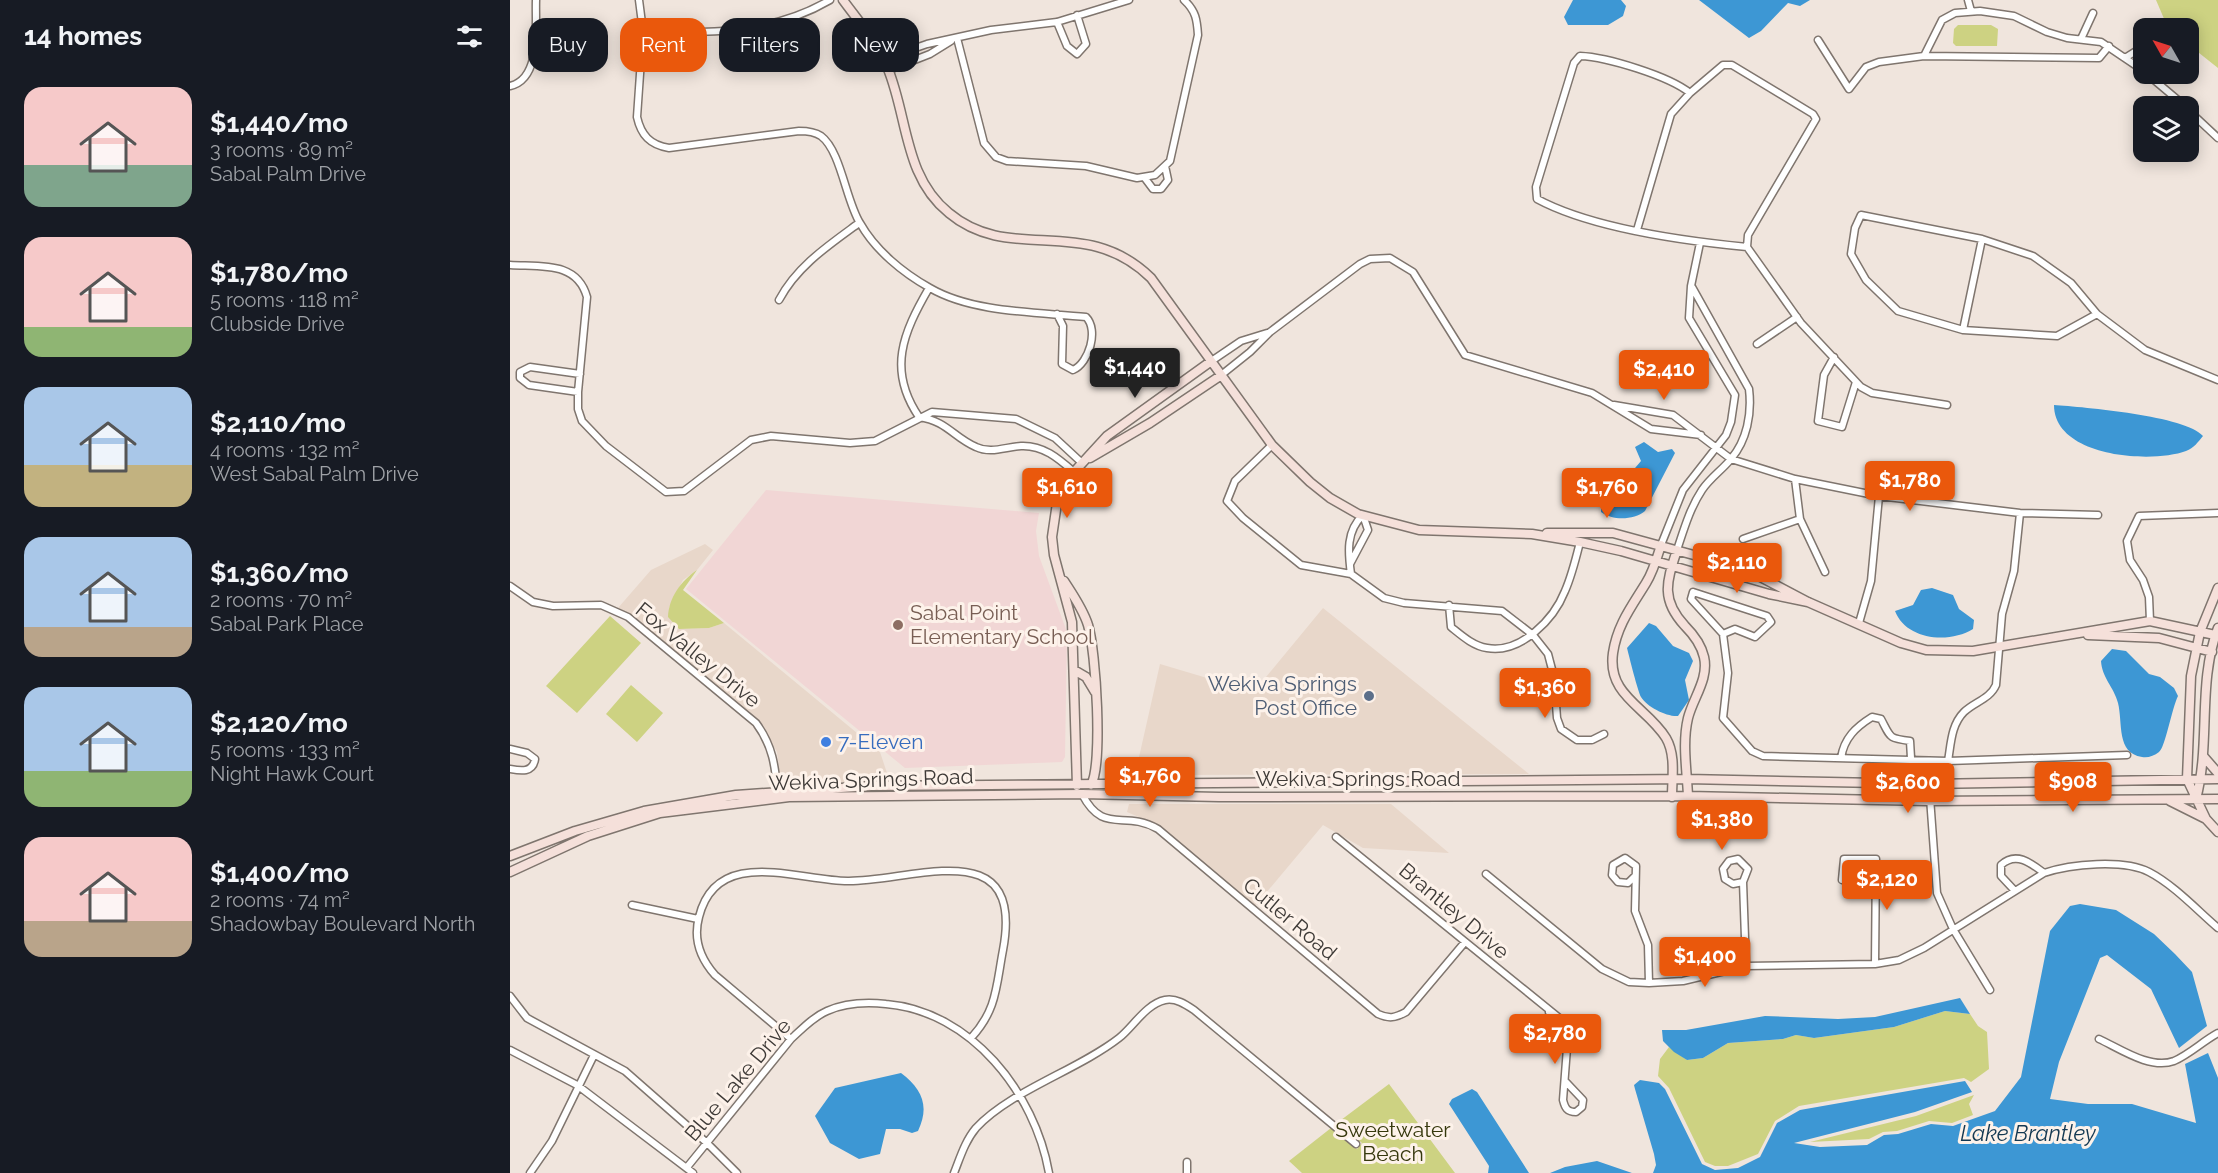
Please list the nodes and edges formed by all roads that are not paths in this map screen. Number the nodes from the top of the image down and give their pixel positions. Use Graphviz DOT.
graph roads {
  1 [pos="536,0"];
  2 [pos="639,0"];
  3 [pos="830,0"];
  4 [pos="843,0"];
  5 [pos="1129,0"];
  6 [pos="1184,0"];
  7 [pos="1968,0"];
  8 [pos="1971,11"];
  9 [pos="2093,13"];
  10 [pos="1077,15"];
  11 [pos="641,18"];
  12 [pos="856,18"];
  13 [pos="1057,22"];
  14 [pos="707,33"];
  15 [pos="957,38"];
  16 [pos="2081,39"];
  17 [pos="1818,40"];
  18 [pos="2109,46"];
  19 [pos="919,47"];
  20 [pos="2133,52"];
  21 [pos="1924,56"];
  22 [pos="2125,57"];
  23 [pos="919,58"];
  24 [pos="2133,63"];
  25 [pos="640,72"];
  26 [pos="890,72"];
  27 [pos="2160,84"];
  28 [pos="510,86"];
  29 [pos="1690,93"];
  30 [pos="2174,96"];
  31 [pos="2199,120"];
  32 [pos="2218,138"];
  33 [pos="1165,166"];
  34 [pos="1144,177"];
  35 [pos="860,223"];
  36 [pos="1637,230"];
  37 [pos="1982,239"];
  38 [pos="1700,243"];
  39 [pos="1747,247"];
  40 [pos="510,265"];
  41 [pos="1691,286"];
  42 [pos="929,288"];
  43 [pos="779,300"];
  44 [pos="1057,314"];
  45 [pos="2097,314"];
  46 [pos="1797,317"];
  47 [pos="1963,330"];
  48 [pos="1270,332"];
  49 [pos="1757,344"];
  50 [pos="1834,357"];
  51 [pos="1210,362"];
  52 [pos="580,374"];
  53 [pos="1220,375"];
  54 [pos="2218,380"];
  55 [pos="1856,382"];
  56 [pos="578,392"];
  57 [pos="1612,405"];
  58 [pos="1947,405"];
  59 [pos="919,417"];
  60 [pos="1701,435"];
  61 [pos="1272,445"];
  62 [pos="1717,448"];
  63 [pos="1731,459"];
  64 [pos="1082,463"];
  65 [pos="1074,472"];
  66 [pos="1795,478"];
  67 [pos="1879,496"];
  68 [pos="2020,513"];
  69 [pos="2218,513"];
  70 [pos="1363,515"];
  71 [pos="2098,515"];
  72 [pos="1800,519"];
  73 [pos="1532,534"];
  74 [pos="1743,540"];
  75 [pos="1580,542"];
  76 [pos="1661,545"];
  77 [pos="1677,550"];
  78 [pos="1656,562"];
  79 [pos="1350,564"];
  80 [pos="1672,566"];
  81 [pos="1825,572"];
  82 [pos="1351,574"];
  83 [pos="1060,576"];
  84 [pos="510,586"];
  85 [pos="2218,588"];
  86 [pos="1808,602"];
  87 [pos="1449,605"];
  88 [pos="2150,621"];
  89 [pos="1859,623"];
  90 [pos="2200,632"];
  91 [pos="2217,633"];
  92 [pos="1723,634"];
  93 [pos="1533,635"];
  94 [pos="2073,635"];
  95 [pos="2000,647"];
  96 [pos="2196,648"];
  97 [pos="2215,653"];
  98 [pos="1074,670"];
  99 [pos="1097,695"];
  100 [pos="1604,735"];
  101 [pos="510,749"];
  102 [pos="2127,755"];
  103 [pos="2203,756"];
  104 [pos="1841,758"];
  105 [pos="1911,758"];
  106 [pos="1948,761"];
  107 [pos="1095,767"];
  108 [pos="510,769"];
  109 [pos="2218,773"];
  110 [pos="1672,779"];
  111 [pos="1687,779"];
  112 [pos="2187,779"];
  113 [pos="2201,779"];
  114 [pos="2218,779"];
  115 [pos="1219,782"];
  116 [pos="1317,782"];
  117 [pos="1075,783"];
  118 [pos="1093,783"];
  119 [pos="1111,783"];
  120 [pos="1929,784"];
  121 [pos="1082,794"];
  122 [pos="778,795"];
  123 [pos="1219,796"];
  124 [pos="1318,796"];
  125 [pos="1688,796"];
  126 [pos="1672,797"];
  127 [pos="2164,799"];
  128 [pos="2196,799"];
  129 [pos="2218,799"];
  130 [pos="1929,801"];
  131 [pos="2206,819"];
  132 [pos="2218,832"];
  133 [pos="1336,837"];
  134 [pos="510,856"];
  135 [pos="510,872"];
  136 [pos="2044,873"];
  137 [pos="1486,874"];
  138 [pos="1635,876"];
  139 [pos="1743,882"];
  140 [pos="1875,882"];
  141 [pos="2015,891"];
  142 [pos="632,905"];
  143 [pos="698,919"];
  144 [pos="1953,928"];
  145 [pos="2218,928"];
  146 [pos="1465,942"];
  147 [pos="1875,964"];
  148 [pos="1746,966"];
  149 [pos="1649,983"];
  150 [pos="1990,990"];
  151 [pos="510,996"];
  152 [pos="1549,1011"];
  153 [pos="1563,1021"];
  154 [pos="1556,1026"];
  155 [pos="2218,1033"];
  156 [pos="972,1038"];
  157 [pos="791,1039"];
  158 [pos="2098,1039"];
  159 [pos="1566,1049"];
  160 [pos="510,1050"];
  161 [pos="594,1055"];
  162 [pos="1565,1082"];
  163 [pos="577,1085"];
  164 [pos="1019,1097"];
  165 [pos="707,1143"];
  166 [pos="1356,1144"];
  167 [pos="1187,1162"];
  168 [pos="688,1166"];
  169 [pos="530,1173"];
  170 [pos="693,1173"];
  171 [pos="738,1173"];
  172 [pos="954,1173"];
  173 [pos="1049,1173"];
  174 [pos="1187,1173"];
  1 -- 28 [label="street"];
  2 -- 11 [label="street"];
  3 -- 14 [label="street"];
  4 -- 12 [label="street"];
  5 -- 10 [label="street"];
  6 -- 33 [label="street"];
  7 -- 8 [label="street"];
  8 -- 16 [label="street"];
  8 -- 21 [label="street"];
  9 -- 16 [label="street"];
  10 -- 13 [label="street"];
  10 -- 13 [label="street"];
  13 -- 15 [label="street"];
  15 -- 19 [label="street"];
  15 -- 23 [label="street"];
  15 -- 34 [label="street"];
  16 -- 18 [label="street"];
  17 -- 21 [label="street"];
  18 -- 21 [label="street"];
  18 -- 22 [label="street"];
  20 -- 22 [label="street"];
  22 -- 24 [label="street"];
  25 -- 35 [label="street"];
  26 -- 51 [label="street"];
  27 -- 30 [label="street"];
  29 -- 36 [label="street"];
  29 -- 36 [label="street"];
  29 -- 39 [label="street"];
  31 -- 32 [label="street"];
  33 -- 34 [label="street"];
  33 -- 34 [label="street"];
  35 -- 42 [label="street"];
  35 -- 43 [label="street"];
  36 -- 38 [label="street"];
  37 -- 45 [label="street"];
  37 -- 47 [label="street"];
  37 -- 47 [label="street"];
  38 -- 39 [label="street"];
  38 -- 41 [label="street"];
  39 -- 46 [label="street"];
  40 -- 52 [label="street"];
  41 -- 62 [label="street"];
  41 -- 63 [label="street"];
  42 -- 44 [label="street"];
  42 -- 59 [label="street"];
  44 -- 44 [label="street"];
  45 -- 47 [label="street"];
  45 -- 54 [label="street"];
  46 -- 49 [label="street"];
  46 -- 50 [label="street"];
  48 -- 51 [label="street"];
  48 -- 53 [label="street"];
  48 -- 57 [label="street"];
  50 -- 55 [label="street"];
  50 -- 55 [label="street"];
  51 -- 53 [label="street"];
  51 -- 64 [label="street"];
  52 -- 56 [label="street"];
  52 -- 56 [label="street"];
  53 -- 61 [label="street"];
  53 -- 64 [label="street"];
  55 -- 58 [label="street"];
  56 -- 59 [label="street"];
  57 -- 60 [label="street"];
  57 -- 60 [label="street"];
  59 -- 64 [label="street"];
  59 -- 65 [label="street"];
  60 -- 62 [label="street"];
  61 -- 70 [label="street"];
  61 -- 82 [label="street"];
  62 -- 63 [label="street"];
  62 -- 76 [label="street"];
  63 -- 66 [label="street"];
  63 -- 77 [label="street"];
  64 -- 65 [label="street"];
  65 -- 83 [label="street"];
  66 -- 67 [label="street"];
  66 -- 72 [label="street"];
  67 -- 68 [label="street"];
  67 -- 89 [label="street"];
  68 -- 71 [label="street"];
  68 -- 95 [label="street"];
  69 -- 88 [label="street"];
  70 -- 73 [label="street"];
  70 -- 79 [label="street"];
  70 -- 79 [label="street"];
  72 -- 74 [label="street"];
  72 -- 81 [label="street"];
  73 -- 75 [label="street"];
  73 -- 76 [label="street"];
  75 -- 78 [label="street"];
  75 -- 93 [label="street"];
  76 -- 77 [label="street"];
  76 -- 78 [label="street"];
  77 -- 80 [label="street"];
  77 -- 86 [label="street"];
  78 -- 80 [label="street"];
  78 -- 110 [label="street"];
  79 -- 82 [label="street"];
  80 -- 86 [label="street"];
  80 -- 111 [label="street"];
  82 -- 87 [label="street"];
  83 -- 98 [label="street"];
  83 -- 99 [label="street"];
  84 -- 122 [label="street, Fox Valley Drive"];
  85 -- 90 [label="street"];
  86 -- 89 [label="street"];
  87 -- 93 [label="street"];
  87 -- 93 [label="street"];
  88 -- 90 [label="street"];
  88 -- 94 [label="street"];
  89 -- 95 [label="street"];
  90 -- 91 [label="street"];
  90 -- 96 [label="street"];
  91 -- 97 [label="street"];
  92 -- 92 [label="street"];
  92 -- 104 [label="street"];
  93 -- 100 [label="street"];
  94 -- 95 [label="street"];
  94 -- 96 [label="street"];
  95 -- 106 [label="street"];
  96 -- 97 [label="street"];
  96 -- 112 [label="street"];
  97 -- 103 [label="street"];
  98 -- 99 [label="street"];
  98 -- 117 [label="street"];
  99 -- 107 [label="street"];
  101 -- 108 [label="street"];
  102 -- 106 [label="street"];
  103 -- 109 [label="street"];
  103 -- 113 [label="street"];
  104 -- 105 [label="street"];
  104 -- 105 [label="street"];
  105 -- 106 [label="street"];
  107 -- 118 [label="street"];
  107 -- 119 [label="street"];
  110 -- 111 [label="street, Wekiva Springs Road"];
  110 -- 116 [label="street, Wekiva Springs Road"];
  110 -- 126 [label="street"];
  111 -- 120 [label="street, Wekiva Springs Road"];
  111 -- 125 [label="street"];
  112 -- 113 [label="street, Wekiva Springs Road"];
  112 -- 120 [label="street, Wekiva Springs Road"];
  112 -- 128 [label="street"];
  113 -- 114 [label="street, Wekiva Springs Road"];
  113 -- 128 [label="street"];
  115 -- 116 [label="street, Wekiva Springs Road"];
  115 -- 119 [label="street, Wekiva Springs Road"];
  115 -- 123 [label="street"];
  116 -- 124 [label="street"];
  117 -- 118 [label="street, Wekiva Springs Road"];
  117 -- 121 [label="street"];
  117 -- 122 [label="street, Wekiva Springs Road"];
  118 -- 119 [label="street, Wekiva Springs Road"];
  118 -- 121 [label="street"];
  120 -- 130 [label="street"];
  121 -- 122 [label="street, Wekiva Springs Road"];
  121 -- 123 [label="street, Wekiva Springs Road"];
  121 -- 146 [label="street, Cutler Road"];
  122 -- 134 [label="street, Wekiva Springs Road"];
  122 -- 135 [label="street, Wekiva Springs Road"];
  123 -- 124 [label="street, Wekiva Springs Road"];
  124 -- 126 [label="street, Wekiva Springs Road"];
  125 -- 126 [label="street, Wekiva Springs Road"];
  125 -- 130 [label="street, Wekiva Springs Road"];
  127 -- 128 [label="street, Wekiva Springs Road"];
  127 -- 130 [label="street, Wekiva Springs Road"];
  127 -- 131 [label="street"];
  128 -- 129 [label="street, Wekiva Springs Road"];
  128 -- 131 [label="street"];
  130 -- 144 [label="street"];
  131 -- 132 [label="street"];
  133 -- 146 [label="street, Brantley Drive"];
  136 -- 141 [label="street"];
  136 -- 141 [label="street"];
  136 -- 145 [label="street"];
  137 -- 149 [label="street"];
  138 -- 138 [label="street"];
  138 -- 149 [label="street"];
  139 -- 139 [label="street"];
  139 -- 148 [label="street"];
  140 -- 140 [label="street"];
  140 -- 147 [label="street"];
  141 -- 144 [label="street"];
  142 -- 143 [label="street"];
  143 -- 156 [label="street"];
  143 -- 157 [label="street"];
  144 -- 147 [label="street"];
  144 -- 150 [label="street"];
  146 -- 152 [label="street, Brantley Drive"];
  147 -- 148 [label="street"];
  148 -- 149 [label="street"];
  151 -- 161 [label="street"];
  152 -- 153 [label="street, Brantley Drive"];
  152 -- 154 [label="street, Brantley Drive"];
  153 -- 154 [label="street"];
  153 -- 159 [label="street, Brantley Drive"];
  154 -- 159 [label="street, Brantley Drive"];
  155 -- 158 [label="street"];
  156 -- 157 [label="street, Blue Lake Drive"];
  156 -- 164 [label="street, Blue Lake Drive"];
  157 -- 165 [label="street, Blue Lake Drive"];
  159 -- 162 [label="street, Brantley Drive"];
  160 -- 163 [label="street"];
  161 -- 163 [label="street"];
  161 -- 165 [label="street"];
  162 -- 162 [label="street, Brantley Drive"];
  163 -- 168 [label="street"];
  163 -- 169 [label="street"];
  164 -- 166 [label="street"];
  164 -- 172 [label="street"];
  164 -- 173 [label="street, Blue Lake Drive"];
  165 -- 168 [label="street, Blue Lake Drive"];
  165 -- 171 [label="street"];
  167 -- 174 [label="street"];
  168 -- 170 [label="street"];
}
